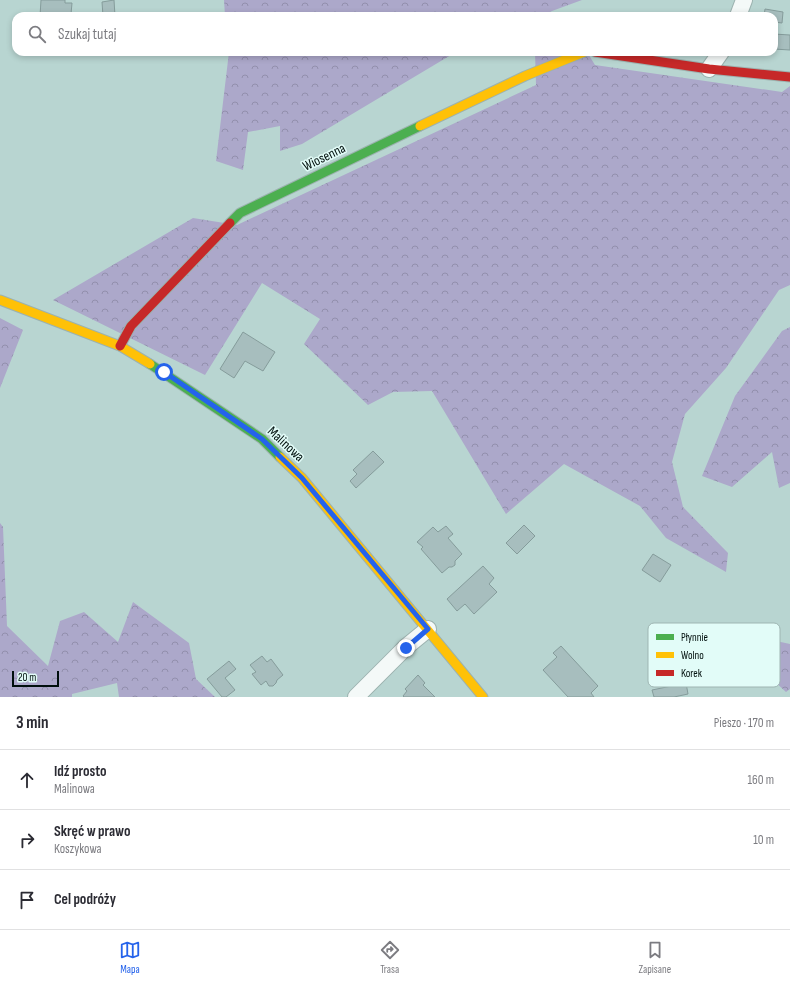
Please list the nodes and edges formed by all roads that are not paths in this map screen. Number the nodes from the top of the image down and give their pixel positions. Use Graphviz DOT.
graph roads {
  1 [pos="744,0"];
  2 [pos="740,12"];
  3 [pos="574,56"];
  4 [pos="622,56"];
  5 [pos="718,56"];
  6 [pos="709,69"];
  7 [pos="790,76"];
  8 [pos="0,300"];
  9 [pos="120,346"];
  10 [pos="428,629"];
  11 [pos="356,697"];
  12 [pos="483,697"];
  1 -- 2 [label="street"];
  3 -- 9 [label="street, Wiosenna"];
  4 -- 6 [label="street"];
  5 -- 6 [label="street"];
  6 -- 7 [label="street"];
  8 -- 9 [label="street, Malinowa"];
  9 -- 10 [label="street, Malinowa"];
  10 -- 11 [label="street"];
  10 -- 12 [label="street, Malinowa"];
}
